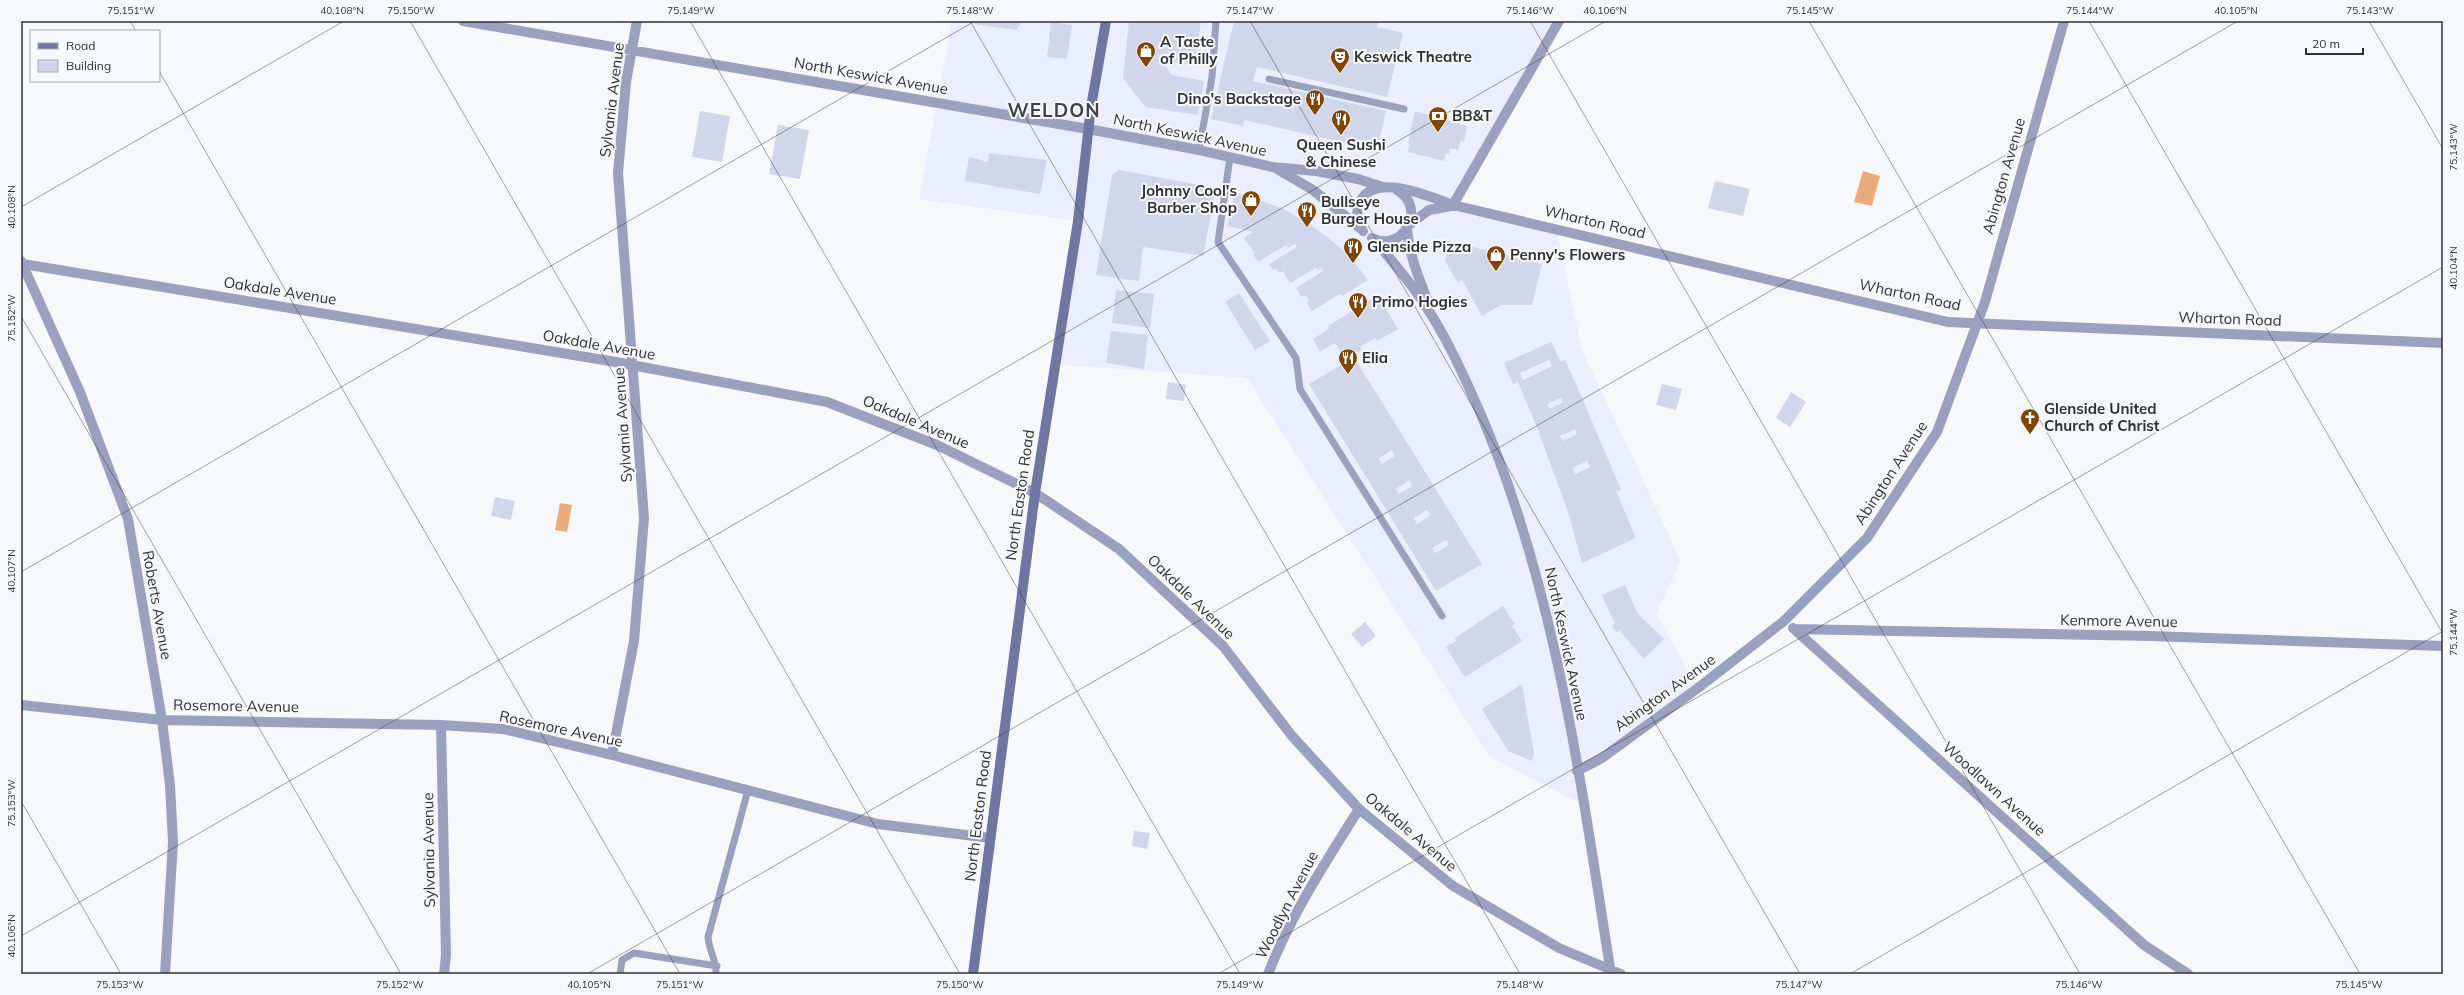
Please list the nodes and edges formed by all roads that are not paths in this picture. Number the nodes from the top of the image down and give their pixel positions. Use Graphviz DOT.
graph roads {
  1 [pos="463,21"];
  2 [pos="637,21"];
  3 [pos="1106,21"];
  4 [pos="1216,21"];
  5 [pos="1559,21"];
  6 [pos="2064,21"];
  7 [pos="632,51"];
  8 [pos="1269,79"];
  9 [pos="1404,109"];
  10 [pos="1088,129"];
  11 [pos="1199,150"];
  12 [pos="1230,157"];
  13 [pos="1272,167"];
  14 [pos="1387,187"];
  15 [pos="1453,205"];
  16 [pos="1409,227"];
  17 [pos="1365,233"];
  18 [pos="1375,240"];
  19 [pos="22,262"];
  20 [pos="1977,323"];
  21 [pos="1442,334"];
  22 [pos="2443,342"];
  23 [pos="634,366"];
  24 [pos="1034,493"];
  25 [pos="1442,616"];
  26 [pos="1784,621"];
  27 [pos="1794,629"];
  28 [pos="2443,646"];
  29 [pos="21,705"];
  30 [pos="162,720"];
  31 [pos="441,725"];
  32 [pos="612,755"];
  33 [pos="1578,771"];
  34 [pos="748,790"];
  35 [pos="1359,809"];
  36 [pos="990,838"];
  37 [pos="716,970"];
  38 [pos="1611,972"];
  39 [pos="165,974"];
  40 [pos="444,974"];
  41 [pos="620,974"];
  42 [pos="973,974"];
  43 [pos="1268,974"];
  44 [pos="1621,974"];
  45 [pos="2188,974"];
  1 -- 7 [label="street, North Keswick Avenue"];
  2 -- 7 [label="street, Sylvania Avenue"];
  3 -- 10 [label="main road, North Easton Road"];
  4 -- 11 [label="lane"];
  5 -- 15 [label="street"];
  6 -- 20 [label="street, Abington Avenue"];
  7 -- 10 [label="street, North Keswick Avenue"];
  7 -- 23 [label="street, Sylvania Avenue"];
  8 -- 9 [label="lane"];
  10 -- 11 [label="street, North Keswick Avenue"];
  10 -- 24 [label="main road, North Easton Road"];
  11 -- 12 [label="street, North Keswick Avenue"];
  12 -- 13 [label="street, North Keswick Avenue"];
  12 -- 25 [label="lane"];
  13 -- 14 [label="street, North Keswick Avenue"];
  13 -- 17 [label="street, North Keswick Avenue"];
  14 -- 15 [label="street, Wharton Road"];
  14 -- 16 [label="street, North Keswick Avenue"];
  14 -- 17 [label="street"];
  15 -- 16 [label="street, Wharton Road"];
  15 -- 20 [label="street, Wharton Road"];
  16 -- 18 [label="street, Wharton Road"];
  16 -- 21 [label="street, North Keswick Avenue"];
  17 -- 18 [label="street"];
  18 -- 21 [label="street, North Keswick Avenue"];
  19 -- 23 [label="street, Oakdale Avenue"];
  19 -- 30 [label="street, Roberts Avenue"];
  20 -- 22 [label="street, Wharton Road"];
  20 -- 26 [label="street, Abington Avenue"];
  21 -- 33 [label="street, North Keswick Avenue"];
  23 -- 24 [label="street, Oakdale Avenue"];
  23 -- 32 [label="street, Sylvania Avenue"];
  24 -- 35 [label="street, Oakdale Avenue"];
  24 -- 36 [label="main road, North Easton Road"];
  26 -- 27 [label="street, Woodlawn Avenue"];
  26 -- 33 [label="street, Abington Avenue"];
  27 -- 28 [label="street, Kenmore Avenue"];
  27 -- 45 [label="street, Woodlawn Avenue"];
  29 -- 30 [label="street, Rosemore Avenue"];
  30 -- 31 [label="street, Rosemore Avenue"];
  30 -- 39 [label="street, Roberts Avenue"];
  31 -- 32 [label="street, Rosemore Avenue"];
  31 -- 40 [label="street, Sylvania Avenue"];
  32 -- 34 [label="street, Rosemore Avenue"];
  33 -- 38 [label="street, North Keswick Avenue"];
  34 -- 36 [label="street, Rosemore Avenue"];
  34 -- 37 [label="lane"];
  35 -- 38 [label="street, Oakdale Avenue"];
  35 -- 43 [label="street, Woodlyn Avenue"];
  36 -- 42 [label="main road, North Easton Road"];
  37 -- 41 [label="lane"];
  38 -- 44 [label="street, Oakdale Avenue"];
}
